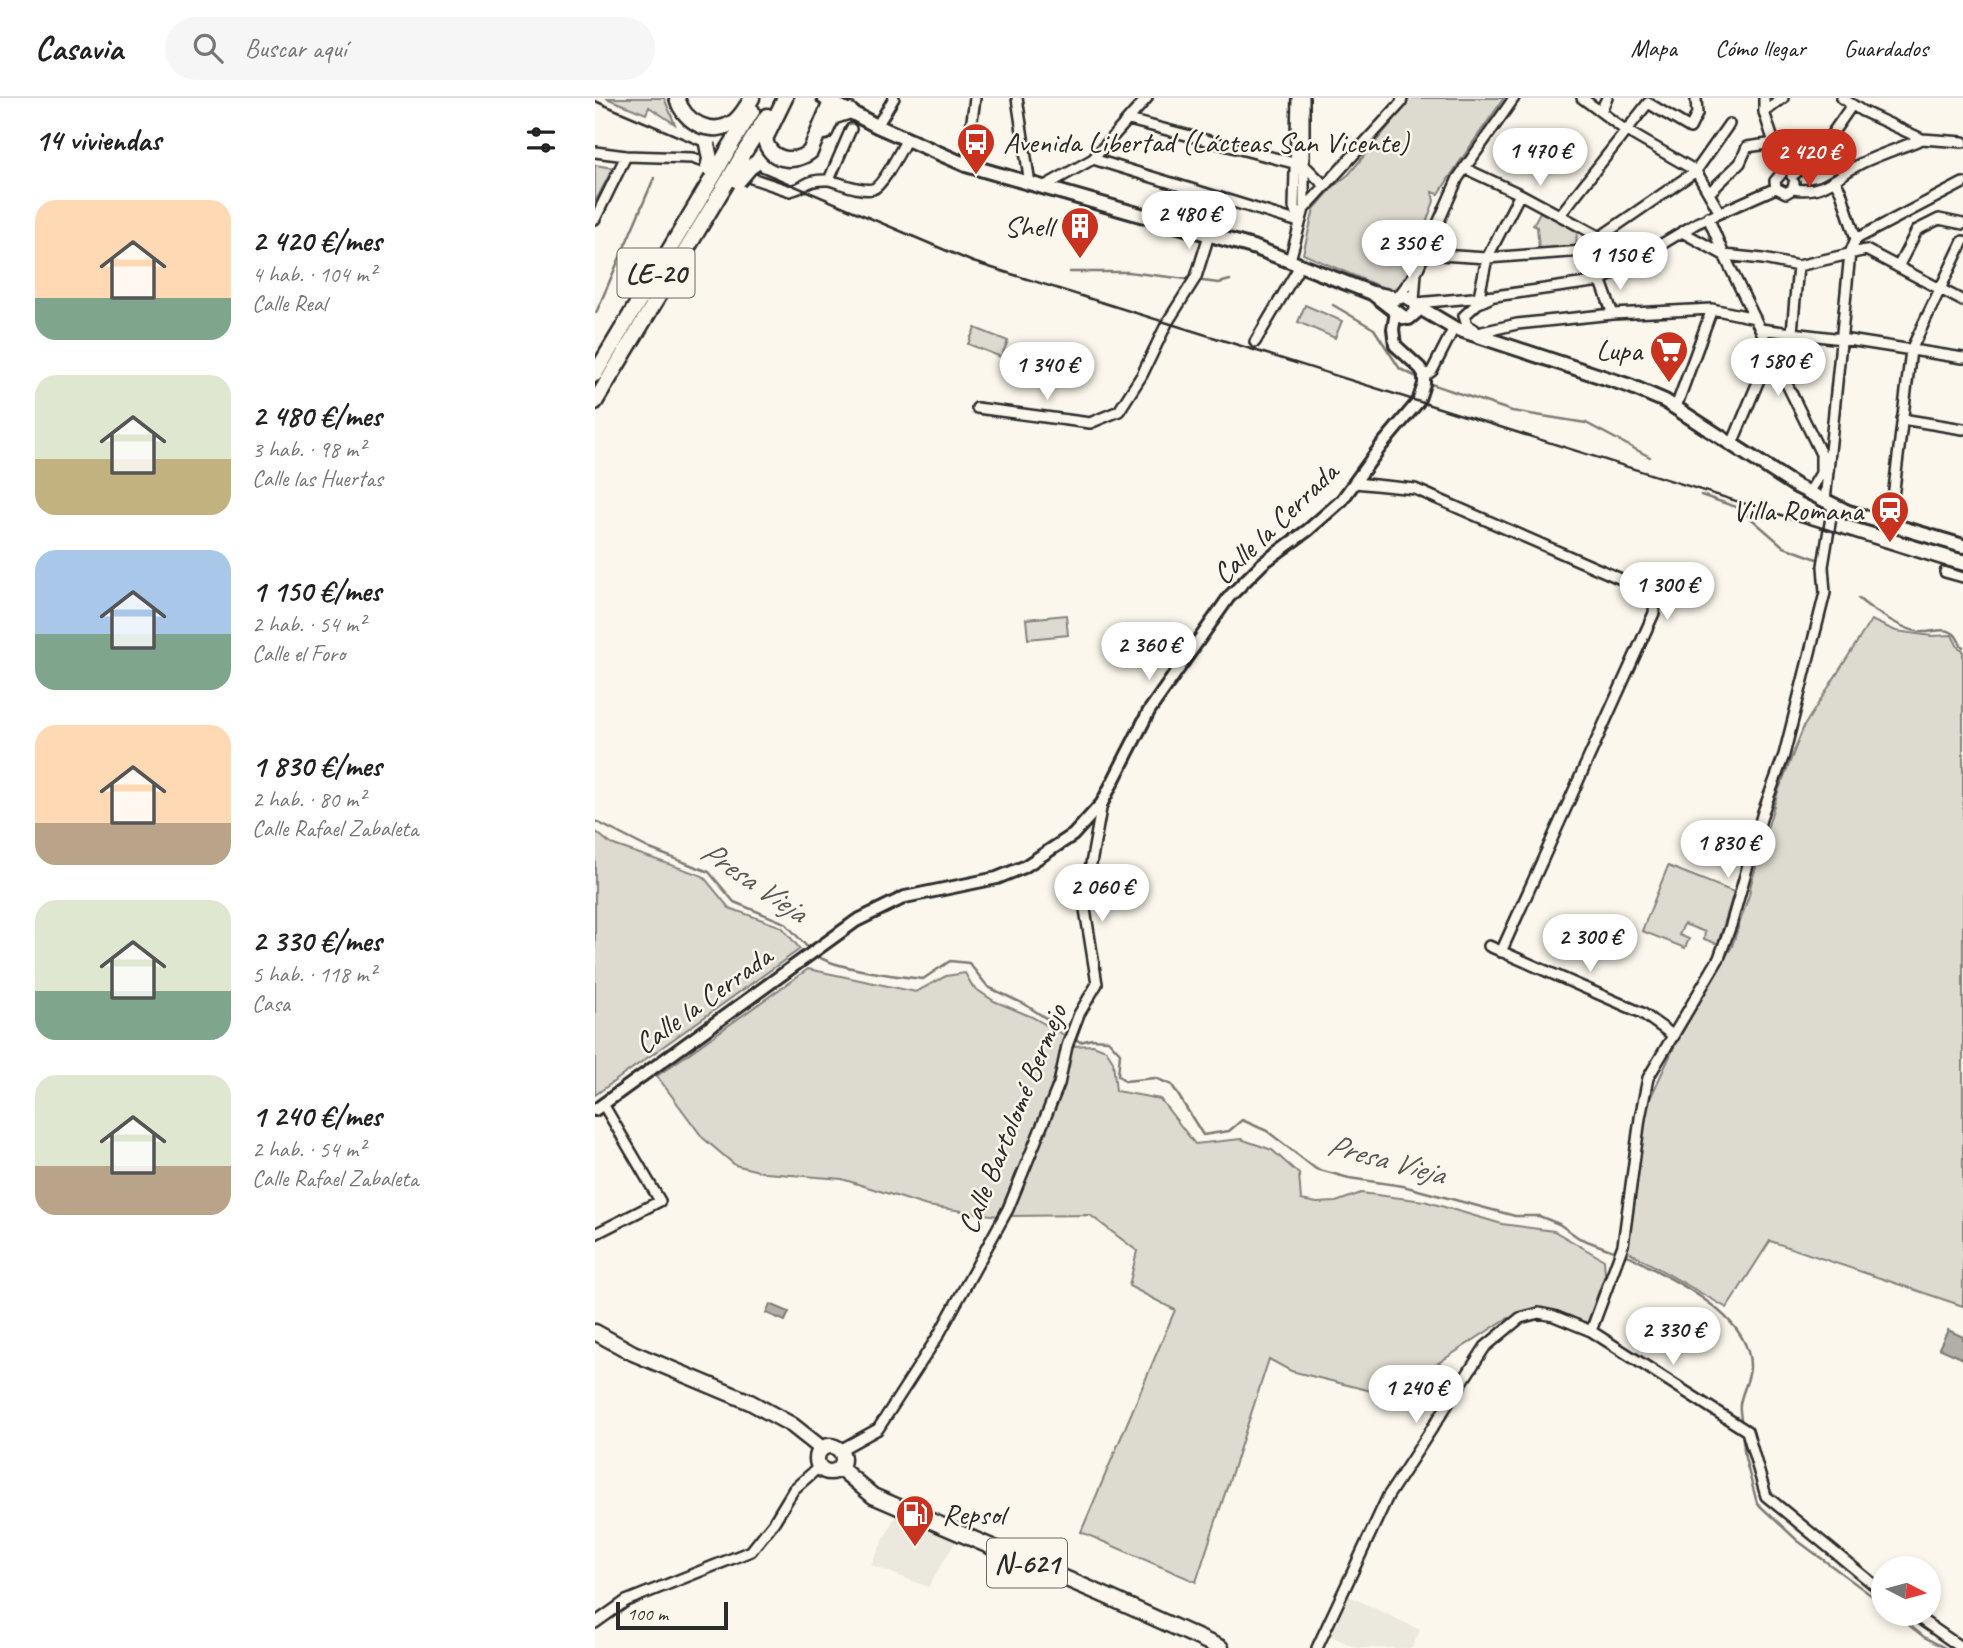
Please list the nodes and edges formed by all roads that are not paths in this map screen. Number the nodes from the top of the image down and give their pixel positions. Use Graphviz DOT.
graph roads {
  1 [pos="671,98"];
  2 [pos="677,98"];
  3 [pos="752,98"];
  4 [pos="760,98"];
  5 [pos="777,98"];
  6 [pos="785,98"];
  7 [pos="816,98"];
  8 [pos="894,98"];
  9 [pos="975,98"];
  10 [pos="1017,98"];
  11 [pos="1147,98"];
  12 [pos="1297,98"];
  13 [pos="1304,98"];
  14 [pos="1402,98"];
  15 [pos="1514,98"];
  16 [pos="1582,98"];
  17 [pos="1607,98"];
  18 [pos="1763,98"];
  19 [pos="1783,98"];
  20 [pos="1842,98"];
  21 [pos="1696,99"];
  22 [pos="836,102"];
  23 [pos="1852,105"];
  24 [pos="1601,111"];
  25 [pos="1764,112"];
  26 [pos="1129,120"];
  27 [pos="1728,124"];
  28 [pos="824,125"];
  29 [pos="877,126"];
  30 [pos="851,129"];
  31 [pos="1625,130"];
  32 [pos="907,139"];
  33 [pos="1922,139"];
  34 [pos="1963,142"];
  35 [pos="1775,143"];
  36 [pos="595,152"];
  37 [pos="735,153"];
  38 [pos="626,156"];
  39 [pos="1093,159"];
  40 [pos="966,165"];
  41 [pos="1300,165"];
  42 [pos="1464,168"];
  43 [pos="1696,171"];
  44 [pos="718,172"];
  45 [pos="1781,174"];
  46 [pos="1792,176"];
  47 [pos="829,180"];
  48 [pos="1835,181"];
  49 [pos="1963,183"];
  50 [pos="1037,186"];
  51 [pos="1325,186"];
  52 [pos="1776,188"];
  53 [pos="1793,189"];
  54 [pos="1709,193"];
  55 [pos="1520,194"];
  56 [pos="1304,209"];
  57 [pos="1720,213"];
  58 [pos="1560,215"];
  59 [pos="1708,218"];
  60 [pos="595,219"];
  61 [pos="1300,222"];
  62 [pos="1963,224"];
  63 [pos="1683,233"];
  64 [pos="1209,235"];
  65 [pos="1856,239"];
  66 [pos="1963,241"];
  67 [pos="1850,253"];
  68 [pos="1425,254"];
  69 [pos="1724,255"];
  70 [pos="1487,258"];
  71 [pos="1295,262"];
  72 [pos="1798,266"];
  73 [pos="1898,267"];
  74 [pos="1416,273"];
  75 [pos="1600,281"];
  76 [pos="1938,289"];
  77 [pos="1479,296"];
  78 [pos="1495,296"];
  79 [pos="1963,301"];
  80 [pos="1405,307"];
  81 [pos="1712,309"];
  82 [pos="1613,314"];
  83 [pos="1755,318"];
  84 [pos="1450,326"];
  85 [pos="1761,330"];
  86 [pos="1476,332"];
  87 [pos="1791,332"];
  88 [pos="1842,339"];
  89 [pos="1255,342"];
  90 [pos="1911,349"];
  91 [pos="1772,351"];
  92 [pos="1963,358"];
  93 [pos="595,374"];
  94 [pos="1424,377"];
  95 [pos="595,402"];
  96 [pos="1677,407"];
  97 [pos="977,408"];
  98 [pos="1902,419"];
  99 [pos="1963,429"];
  100 [pos="1814,438"];
  101 [pos="1831,440"];
  102 [pos="1732,444"];
  103 [pos="1821,454"];
  104 [pos="1828,467"];
  105 [pos="1355,483"];
  106 [pos="1809,493"];
  107 [pos="1829,503"];
  108 [pos="1891,514"];
  109 [pos="1963,546"];
  110 [pos="1945,572"];
  111 [pos="1963,577"];
  112 [pos="1102,803"];
  113 [pos="1489,946"];
  114 [pos="1501,952"];
  115 [pos="1674,1036"];
  116 [pos="599,1107"];
  117 [pos="595,1234"];
  118 [pos="1591,1331"];
  119 [pos="595,1332"];
  120 [pos="821,1448"];
  121 [pos="840,1450"];
  122 [pos="819,1467"];
  123 [pos="840,1468"];
  124 [pos="1871,1582"];
  125 [pos="595,1623"];
  126 [pos="1930,1626"];
  127 [pos="1221,1648"];
  128 [pos="1317,1648"];
  129 [pos="1962,1648"];
  1 -- 44 [label="highway, bridge"];
  2 -- 3 [label="highway"];
  4 -- 37 [label="highway, LE-20"];
  5 -- 37 [label="highway, LE-20"];
  6 -- 28 [label="highway"];
  7 -- 28 [label="highway"];
  8 -- 29 [label="street"];
  9 -- 40 [label="street"];
  10 -- 50 [label="street"];
  11 -- 26 [label="street"];
  12 -- 41 [label="street"];
  13 -- 41 [label="street"];
  14 -- 51 [label="street"];
  15 -- 42 [label="street"];
  16 -- 24 [label="street"];
  17 -- 24 [label="street"];
  18 -- 25 [label="street"];
  19 -- 25 [label="street"];
  20 -- 23 [label="street"];
  21 -- 31 [label="street"];
  22 -- 28 [label="highway"];
  22 -- 28 [label="highway"];
  22 -- 29 [label="main road"];
  23 -- 33 [label="street"];
  23 -- 46 [label="street"];
  24 -- 31 [label="street"];
  25 -- 35 [label="street"];
  26 -- 39 [label="street"];
  26 -- 41 [label="street"];
  27 -- 43 [label="street"];
  28 -- 44 [label="highway, bridge"];
  29 -- 32 [label="main road"];
  30 -- 47 [label="street"];
  31 -- 43 [label="street"];
  31 -- 58 [label="street"];
  32 -- 40 [label="main road"];
  32 -- 47 [label="street"];
  33 -- 34 [label="street"];
  33 -- 48 [label="street"];
  35 -- 45 [label="street"];
  35 -- 54 [label="street"];
  36 -- 38 [label="street"];
  37 -- 44 [label="highway, LE-20, bridge"];
  38 -- 44 [label="street"];
  38 -- 60 [label="street"];
  39 -- 50 [label="street"];
  39 -- 61 [label="street"];
  40 -- 50 [label="main road"];
  41 -- 51 [label="street"];
  41 -- 56 [label="street"];
  41 -- 61 [label="street"];
  42 -- 55 [label="street"];
  42 -- 68 [label="street"];
  43 -- 54 [label="street"];
  43 -- 58 [label="street"];
  44 -- 47 [label="street"];
  44 -- 93 [label="highway, LE-20"];
  44 -- 95 [label="highway, LE-20"];
  45 -- 46 [label="street"];
  45 -- 52 [label="street"];
  46 -- 53 [label="street"];
  48 -- 53 [label="street"];
  48 -- 65 [label="street"];
  49 -- 65 [label="street"];
  50 -- 64 [label="main road"];
  51 -- 56 [label="street"];
  52 -- 53 [label="street"];
  52 -- 57 [label="street"];
  54 -- 57 [label="street"];
  55 -- 58 [label="street"];
  55 -- 70 [label="street"];
  56 -- 61 [label="street"];
  57 -- 59 [label="street"];
  59 -- 63 [label="street"];
  59 -- 69 [label="street"];
  61 -- 71 [label="street"];
  62 -- 73 [label="street"];
  63 -- 69 [label="street"];
  63 -- 75 [label="street"];
  64 -- 71 [label="main road"];
  64 -- 97 [label="street"];
  65 -- 67 [label="street"];
  66 -- 76 [label="street"];
  67 -- 72 [label="street"];
  67 -- 73 [label="street"];
  67 -- 88 [label="street"];
  68 -- 70 [label="street"];
  68 -- 74 [label="street"];
  69 -- 72 [label="street"];
  69 -- 83 [label="street"];
  70 -- 75 [label="street"];
  70 -- 77 [label="street"];
  71 -- 80 [label="main road"];
  71 -- 89 [label="street"];
  72 -- 87 [label="street"];
  73 -- 76 [label="street"];
  74 -- 80 [label="street"];
  74 -- 80 [label="street"];
  75 -- 78 [label="street"];
  75 -- 82 [label="street"];
  76 -- 79 [label="street"];
  76 -- 90 [label="street"];
  77 -- 78 [label="street"];
  77 -- 80 [label="street"];
  78 -- 86 [label="street"];
  80 -- 84 [label="main road"];
  80 -- 94 [label="street"];
  81 -- 82 [label="street"];
  81 -- 83 [label="street"];
  81 -- 96 [label="street"];
  82 -- 86 [label="street"];
  83 -- 85 [label="street"];
  84 -- 86 [label="main road"];
  84 -- 94 [label="street, Calle la Cerrada"];
  85 -- 87 [label="street"];
  85 -- 91 [label="street"];
  86 -- 96 [label="main road"];
  87 -- 88 [label="street"];
  88 -- 90 [label="street"];
  88 -- 101 [label="street"];
  90 -- 92 [label="street"];
  90 -- 98 [label="street"];
  91 -- 100 [label="street"];
  91 -- 102 [label="street"];
  94 -- 105 [label="street, Calle la Cerrada"];
  96 -- 102 [label="main road"];
  98 -- 99 [label="street"];
  98 -- 108 [label="street"];
  100 -- 101 [label="street"];
  100 -- 103 [label="street"];
  101 -- 104 [label="street"];
  102 -- 106 [label="main road"];
  103 -- 104 [label="street"];
  103 -- 106 [label="street"];
  104 -- 107 [label="street"];
  105 -- 112 [label="street, Calle la Cerrada"];
  105 -- 114 [label="street"];
  106 -- 107 [label="main road"];
  107 -- 109 [label="main road"];
  107 -- 115 [label="street"];
  110 -- 111 [label="street"];
  112 -- 116 [label="street, Calle la Cerrada"];
  112 -- 121 [label="street, Calle Bartolomé Bermejo"];
  113 -- 114 [label="street"];
  114 -- 115 [label="street"];
  115 -- 118 [label="street"];
  116 -- 117 [label="street"];
  118 -- 124 [label="street"];
  118 -- 128 [label="street"];
  119 -- 120 [label="highway"];
  120 -- 121 [label="highway"];
  120 -- 122 [label="highway"];
  121 -- 123 [label="highway"];
  122 -- 123 [label="highway"];
  122 -- 125 [label="street"];
  123 -- 127 [label="highway, N-621"];
  126 -- 129 [label="street"];
}
